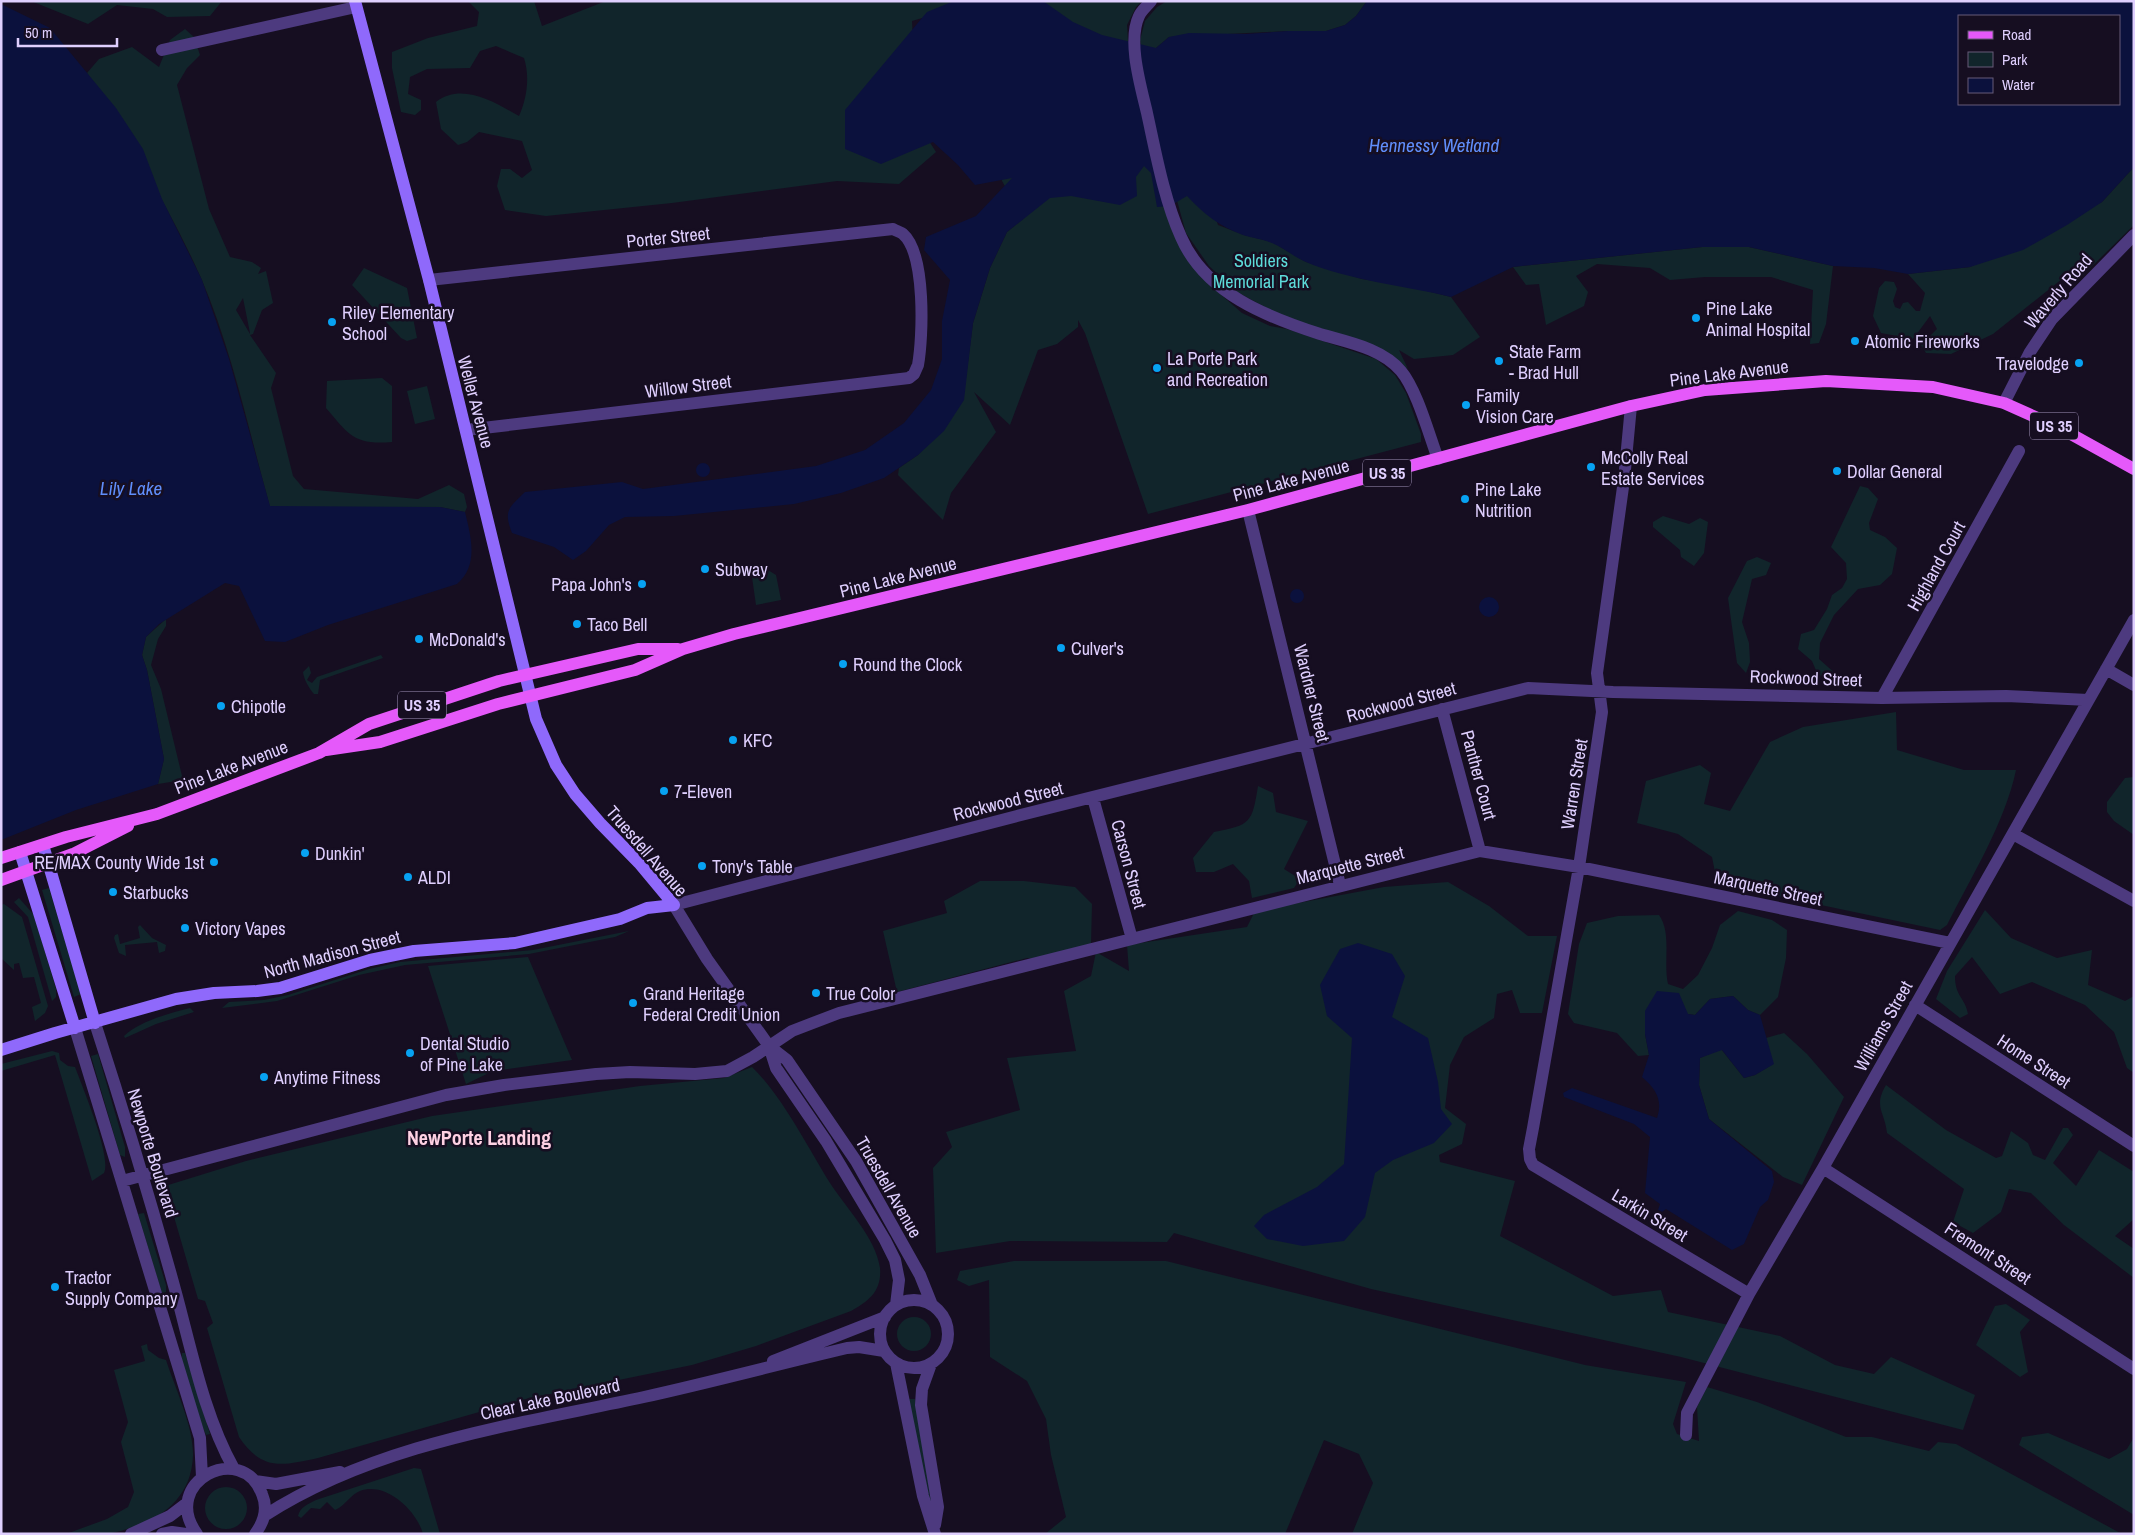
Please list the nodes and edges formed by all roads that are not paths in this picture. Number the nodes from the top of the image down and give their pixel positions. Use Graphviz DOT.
graph roads {
  1 [pos="1151,1"];
  2 [pos="356,4"];
  3 [pos="162,50"];
  4 [pos="2134,236"];
  5 [pos="429,280"];
  6 [pos="914,374"];
  7 [pos="2004,403"];
  8 [pos="1632,406"];
  9 [pos="466,430"];
  10 [pos="2019,451"];
  11 [pos="1438,459"];
  12 [pos="2134,469"];
  13 [pos="1248,510"];
  14 [pos="2134,620"];
  15 [pos="683,648"];
  16 [pos="2106,669"];
  17 [pos="525,675"];
  18 [pos="2134,685"];
  19 [pos="1601,690"];
  20 [pos="531,697"];
  21 [pos="1882,698"];
  22 [pos="2088,700"];
  23 [pos="1442,709"];
  24 [pos="1306,744"];
  25 [pos="326,750"];
  26 [pos="1093,798"];
  27 [pos="148,816"];
  28 [pos="2013,834"];
  29 [pos="43,845"];
  30 [pos="1480,851"];
  31 [pos="20,852"];
  32 [pos="1,858"];
  33 [pos="49,864"];
  34 [pos="1578,867"];
  35 [pos="26,871"];
  36 [pos="1,880"];
  37 [pos="1340,885"];
  38 [pos="2134,901"];
  39 [pos="674,905"];
  40 [pos="1132,939"];
  41 [pos="1950,943"];
  42 [pos="1915,1005"];
  43 [pos="95,1023"];
  44 [pos="75,1028"];
  45 [pos="769,1046"];
  46 [pos="1,1050"];
  47 [pos="2134,1146"];
  48 [pos="1533,1166"];
  49 [pos="1823,1168"];
  50 [pos="142,1176"];
  51 [pos="122,1181"];
  52 [pos="1749,1294"];
  53 [pos="896,1305"];
  54 [pos="932,1305"];
  55 [pos="885,1317"];
  56 [pos="183,1321"];
  57 [pos="164,1326"];
  58 [pos="884,1351"];
  59 [pos="896,1363"];
  60 [pos="931,1364"];
  61 [pos="760,1369"];
  62 [pos="2134,1369"];
  63 [pos="1686,1435"];
  64 [pos="234,1469"];
  65 [pos="350,1471"];
  66 [pos="202,1477"];
  67 [pos="255,1481"];
  68 [pos="188,1502"];
  69 [pos="264,1516"];
  70 [pos="935,1531"];
  71 [pos="131,1534"];
  72 [pos="162,1534"];
  73 [pos="186,1534"];
  74 [pos="197,1534"];
  75 [pos="255,1534"];
  1 -- 11 [label="street"];
  2 -- 3 [label="street"];
  2 -- 5 [label="street, Weller Avenue"];
  4 -- 7 [label="street, Waverly Road"];
  5 -- 6 [label="street, Porter Street"];
  5 -- 9 [label="street, Weller Avenue"];
  6 -- 9 [label="street, Willow Street"];
  7 -- 8 [label="main road, Pine Lake Avenue / US 35"];
  7 -- 12 [label="main road, Pine Lake Avenue / US 35"];
  8 -- 11 [label="main road, Pine Lake Avenue / US 35"];
  8 -- 19 [label="street, Warren Street"];
  9 -- 17 [label="street, Weller Avenue"];
  10 -- 21 [label="street, Highland Court"];
  11 -- 13 [label="main road, Pine Lake Avenue / US 35"];
  13 -- 15 [label="main road, Pine Lake Avenue / US 35"];
  13 -- 24 [label="street, Wardner Street"];
  14 -- 16 [label="street"];
  15 -- 17 [label="main road, Pine Lake Avenue / US 35"];
  15 -- 20 [label="main road, Pine Lake Avenue / US 35"];
  16 -- 18 [label="street"];
  16 -- 22 [label="street"];
  17 -- 20 [label="street, Weller Avenue"];
  17 -- 25 [label="main road, Pine Lake Avenue / US 35"];
  19 -- 21 [label="street, Rockwood Street"];
  19 -- 23 [label="street, Rockwood Street"];
  19 -- 34 [label="street, Warren Street"];
  20 -- 25 [label="main road, Pine Lake Avenue / US 35"];
  20 -- 39 [label="street, Truesdell Avenue"];
  21 -- 22 [label="street, Rockwood Street"];
  22 -- 28 [label="street, Williams Street"];
  23 -- 24 [label="street, Rockwood Street"];
  23 -- 30 [label="street, Panther Court"];
  24 -- 26 [label="street, Rockwood Street"];
  24 -- 37 [label="street, Wardner Street"];
  25 -- 27 [label="main road, Pine Lake Avenue / US 35"];
  26 -- 39 [label="street, Rockwood Street"];
  26 -- 40 [label="street, Carson Street"];
  27 -- 29 [label="main road, Pine Lake Avenue / US 35"];
  27 -- 33 [label="main road, Pine Lake Avenue / US 35"];
  28 -- 38 [label="street"];
  28 -- 41 [label="street, Williams Street"];
  29 -- 31 [label="main road, Pine Lake Avenue / US 35"];
  29 -- 33 [label="street, Newporte Boulevard"];
  30 -- 34 [label="street, Marquette Street"];
  30 -- 37 [label="street, Marquette Street"];
  31 -- 32 [label="main road, Pine Lake Avenue / US 35"];
  31 -- 35 [label="street"];
  33 -- 35 [label="main road, Pine Lake Avenue / US 35"];
  33 -- 43 [label="street, Newporte Boulevard"];
  34 -- 41 [label="street, Marquette Street"];
  34 -- 48 [label="street, Warren Street"];
  35 -- 36 [label="main road, Pine Lake Avenue / US 35"];
  35 -- 44 [label="street"];
  37 -- 40 [label="street, Marquette Street"];
  39 -- 43 [label="street, North Madison Street"];
  39 -- 45 [label="street, Truesdell Avenue"];
  40 -- 45 [label="street, Marquette Street"];
  41 -- 42 [label="street, Williams Street"];
  42 -- 47 [label="street, Home Street"];
  42 -- 49 [label="street, Williams Street"];
  43 -- 44 [label="street, North Madison Street"];
  43 -- 50 [label="street, Newporte Boulevard"];
  44 -- 46 [label="street, North Madison Street"];
  44 -- 51 [label="street"];
  45 -- 50 [label="street, Marquette Street"];
  45 -- 53 [label="street, Truesdell Avenue"];
  45 -- 54 [label="street, Truesdell Avenue"];
  48 -- 52 [label="street, Larkin Street"];
  49 -- 52 [label="street, Williams Street"];
  49 -- 62 [label="street, Fremont Street"];
  50 -- 51 [label="street, Marquette Street"];
  50 -- 56 [label="street, Newporte Boulevard"];
  51 -- 57 [label="street"];
  52 -- 63 [label="street, Williams Street"];
  53 -- 54 [label="street"];
  53 -- 55 [label="street"];
  54 -- 60 [label="street"];
  55 -- 58 [label="street"];
  55 -- 61 [label="street, Clear Lake Boulevard"];
  56 -- 57 [label="street"];
  56 -- 64 [label="street, Newporte Boulevard"];
  57 -- 66 [label="street"];
  58 -- 59 [label="street"];
  58 -- 61 [label="street, Clear Lake Boulevard"];
  59 -- 60 [label="street"];
  59 -- 70 [label="street"];
  60 -- 70 [label="street"];
  61 -- 65 [label="street, Clear Lake Boulevard"];
  64 -- 66 [label="street"];
  64 -- 67 [label="street"];
  65 -- 67 [label="street, Clear Lake Boulevard"];
  65 -- 69 [label="street, Clear Lake Boulevard"];
  66 -- 68 [label="street"];
  67 -- 69 [label="street"];
  68 -- 71 [label="street"];
  68 -- 74 [label="street"];
  69 -- 75 [label="street"];
  72 -- 73 [label="street"];
}
